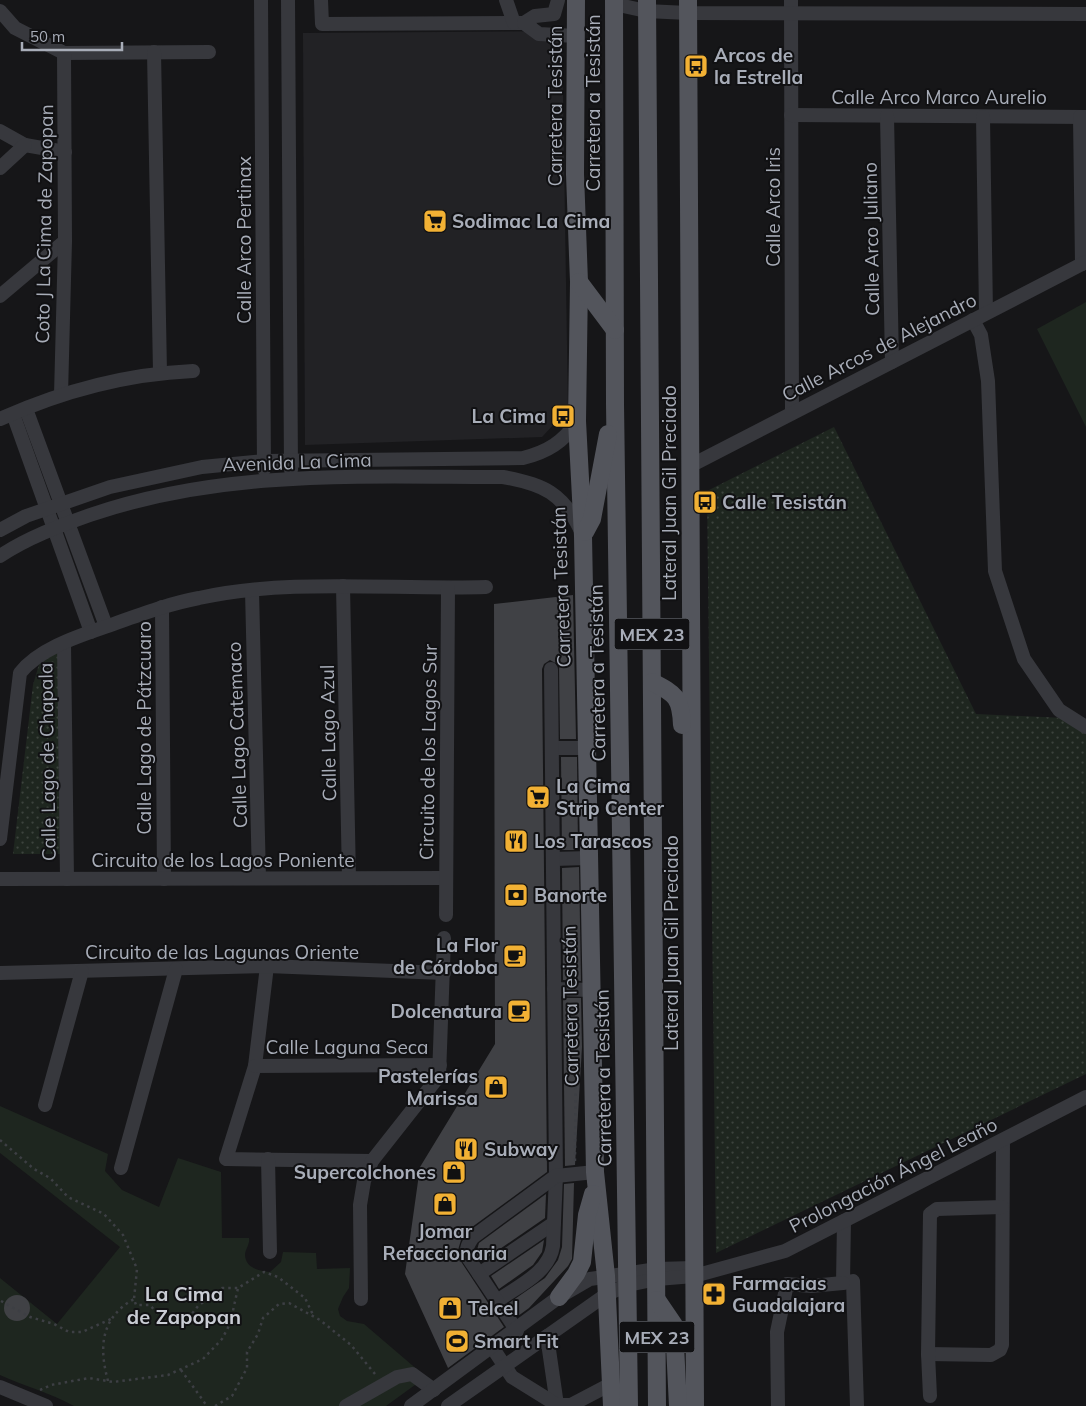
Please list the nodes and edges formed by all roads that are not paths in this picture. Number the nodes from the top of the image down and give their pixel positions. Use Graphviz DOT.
graph roads {
  1 [pos="261,0"];
  2 [pos="288,0"];
  3 [pos="321,0"];
  4 [pos="506,0"];
  5 [pos="558,0"];
  6 [pos="576,0"];
  7 [pos="613,1"];
  8 [pos="647,5"];
  9 [pos="688,6"];
  10 [pos="791,6"];
  11 [pos="0,11"];
  12 [pos="1086,14"];
  13 [pos="519,23"];
  14 [pos="576,36"];
  15 [pos="154,52"];
  16 [pos="209,52"];
  17 [pos="64,53"];
  18 [pos="791,115"];
  19 [pos="887,116"];
  20 [pos="983,116"];
  21 [pos="1083,117"];
  22 [pos="0,131"];
  23 [pos="26,145"];
  24 [pos="65,152"];
  25 [pos="0,168"];
  26 [pos="66,240"];
  27 [pos="1084,263"];
  28 [pos="579,282"];
  29 [pos="0,296"];
  30 [pos="986,313"];
  31 [pos="973,320"];
  32 [pos="615,330"];
  33 [pos="892,362"];
  34 [pos="193,370"];
  35 [pos="160,372"];
  36 [pos="61,395"];
  37 [pos="615,404"];
  38 [pos="792,413"];
  39 [pos="13,414"];
  40 [pos="577,421"];
  41 [pos="479,458"];
  42 [pos="264,461"];
  43 [pos="291,461"];
  44 [pos="690,466"];
  45 [pos="49,472"];
  46 [pos="35,477"];
  47 [pos="480,477"];
  48 [pos="291,478"];
  49 [pos="264,480"];
  50 [pos="60,503"];
  51 [pos="47,508"];
  52 [pos="68,523"];
  53 [pos="54,529"];
  54 [pos="0,530"];
  55 [pos="583,536"];
  56 [pos="0,556"];
  57 [pos="80,557"];
  58 [pos="66,562"];
  59 [pos="343,586"];
  60 [pos="486,587"];
  61 [pos="448,588"];
  62 [pos="252,590"];
  63 [pos="162,607"];
  64 [pos="106,626"];
  65 [pos="91,632"];
  66 [pos="64,644"];
  67 [pos="551,669"];
  68 [pos="652,682"];
  69 [pos="1086,727"];
  70 [pos="552,748"];
  71 [pos="587,748"];
  72 [pos="0,839"];
  73 [pos="589,858"];
  74 [pos="553,860"];
  75 [pos="259,878"];
  76 [pos="350,878"];
  77 [pos="445,878"];
  78 [pos="0,879"];
  79 [pos="67,879"];
  80 [pos="164,879"];
  81 [pos="692,912"];
  82 [pos="446,915"];
  83 [pos="444,938"];
  84 [pos="268,966"];
  85 [pos="176,969"];
  86 [pos="82,971"];
  87 [pos="0,973"];
  88 [pos="444,973"];
  89 [pos="554,989"];
  90 [pos="591,990"];
  91 [pos="440,1065"];
  92 [pos="255,1066"];
  93 [pos="1086,1097"];
  94 [pos="45,1105"];
  95 [pos="1003,1140"];
  96 [pos="268,1159"];
  97 [pos="372,1161"];
  98 [pos="122,1168"];
  99 [pos="556,1176"];
  100 [pos="595,1178"];
  101 [pos="1002,1207"];
  102 [pos="844,1221"];
  103 [pos="554,1223"];
  104 [pos="270,1252"];
  105 [pos="700,1272"];
  106 [pos="479,1274"];
  107 [pos="657,1274"];
  108 [pos="606,1276"];
  109 [pos="628,1279"];
  110 [pos="843,1283"];
  111 [pos="607,1294"];
  112 [pos="559,1298"];
  113 [pos="361,1299"];
  114 [pos="657,1300"];
  115 [pos="497,1301"];
  116 [pos="517,1331"];
  117 [pos="547,1336"];
  118 [pos="492,1347"];
  119 [pos="928,1354"];
  120 [pos="505,1367"];
  121 [pos="611,1384"];
  122 [pos="0,1387"];
  123 [pos="438,1387"];
  124 [pos="930,1396"];
  125 [pos="40,1404"];
  126 [pos="452,1404"];
  127 [pos="557,1405"];
  128 [pos="346,1406"];
  129 [pos="411,1406"];
  130 [pos="612,1406"];
  131 [pos="629,1406"];
  132 [pos="657,1406"];
  133 [pos="678,1406"];
  134 [pos="695,1406"];
  135 [pos="778,1406"];
  136 [pos="857,1406"];
  1 -- 42 [label="street, Calle Arco Pertinax"];
  2 -- 43 [label="street"];
  3 -- 13 [label="street"];
  4 -- 13 [label="street"];
  5 -- 13 [label="street"];
  6 -- 14 [label="main road, Carretera Tesistán"];
  7 -- 8 [label="street"];
  7 -- 32 [label="main road, Carretera a Tesistán / MEX 23"];
  8 -- 9 [label="street"];
  8 -- 68 [label="main road, MEX 23"];
  9 -- 10 [label="street"];
  9 -- 44 [label="main road, Lateral Juan Gil Preciado"];
  10 -- 12 [label="street"];
  10 -- 18 [label="street, Calle Arco Iris"];
  11 -- 17 [label="street"];
  13 -- 14 [label="street"];
  14 -- 28 [label="main road, Carretera Tesistán"];
  15 -- 16 [label="street"];
  15 -- 17 [label="street"];
  15 -- 35 [label="street"];
  17 -- 24 [label="street, Coto J La Cima de Zapopan"];
  18 -- 19 [label="street, Calle Arco Marco Aurelio"];
  18 -- 38 [label="street, Calle Arco Iris"];
  19 -- 20 [label="street, Calle Arco Marco Aurelio"];
  19 -- 33 [label="street, Calle Arco Juliano"];
  20 -- 21 [label="street, Calle Arco Marco Aurelio"];
  20 -- 30 [label="street"];
  21 -- 27 [label="street"];
  22 -- 23 [label="street"];
  23 -- 24 [label="street"];
  23 -- 25 [label="street"];
  24 -- 26 [label="street, Coto J La Cima de Zapopan"];
  26 -- 29 [label="street"];
  26 -- 36 [label="street, Coto J La Cima de Zapopan"];
  27 -- 30 [label="street, Calle Arcos de Alejandro"];
  28 -- 32 [label="main road"];
  28 -- 40 [label="main road, Carretera Tesistán"];
  30 -- 31 [label="street, Calle Arcos de Alejandro"];
  31 -- 33 [label="street, Calle Arcos de Alejandro"];
  31 -- 69 [label="street"];
  32 -- 37 [label="main road, Carretera a Tesistán / MEX 23"];
  33 -- 38 [label="street, Calle Arcos de Alejandro"];
  34 -- 35 [label="street"];
  35 -- 36 [label="street"];
  36 -- 39 [label="street"];
  37 -- 55 [label="main road"];
  37 -- 109 [label="main road, Carretera a Tesistán / MEX 23"];
  38 -- 44 [label="street, Calle Arcos de Alejandro"];
  39 -- 45 [label="street"];
  39 -- 46 [label="street"];
  40 -- 41 [label="street, Avenida La Cima"];
  40 -- 55 [label="main road, Carretera Tesistán"];
  41 -- 43 [label="street, Avenida La Cima"];
  41 -- 47 [label="street"];
  42 -- 43 [label="street, Avenida La Cima"];
  42 -- 49 [label="street, Calle Arco Pertinax"];
  42 -- 50 [label="street, Avenida La Cima"];
  43 -- 48 [label="street"];
  44 -- 81 [label="main road, Lateral Juan Gil Preciado"];
  45 -- 46 [label="street"];
  45 -- 50 [label="street"];
  46 -- 51 [label="street"];
  47 -- 48 [label="street, Avenida La Cima"];
  47 -- 55 [label="street, Avenida La Cima"];
  48 -- 49 [label="street, Avenida La Cima"];
  49 -- 52 [label="street, Avenida La Cima"];
  50 -- 51 [label="street, Avenida La Cima"];
  50 -- 52 [label="street"];
  51 -- 53 [label="street"];
  51 -- 54 [label="street, Avenida La Cima"];
  52 -- 53 [label="street, Avenida La Cima"];
  52 -- 57 [label="street"];
  53 -- 56 [label="street, Avenida La Cima"];
  53 -- 58 [label="street"];
  55 -- 71 [label="main road, Carretera Tesistán"];
  57 -- 58 [label="street"];
  57 -- 64 [label="street"];
  58 -- 65 [label="street"];
  59 -- 61 [label="street"];
  59 -- 62 [label="street"];
  59 -- 76 [label="street, Calle Lago Azul"];
  60 -- 61 [label="street"];
  61 -- 77 [label="street, Circuito de los Lagos Sur"];
  62 -- 63 [label="street"];
  62 -- 75 [label="street, Calle Lago Catemaco"];
  63 -- 64 [label="street"];
  63 -- 80 [label="street, Calle Lago de Pátzcuaro"];
  64 -- 65 [label="street"];
  65 -- 66 [label="street"];
  66 -- 72 [label="street"];
  66 -- 79 [label="street, Calle Lago de Chapala"];
  67 -- 70 [label="street"];
  68 -- 81 [label="main road"];
  68 -- 107 [label="main road, MEX 23"];
  70 -- 71 [label="street"];
  70 -- 74 [label="street"];
  71 -- 73 [label="main road, Carretera Tesistán"];
  73 -- 74 [label="street"];
  73 -- 90 [label="main road, Carretera Tesistán"];
  74 -- 89 [label="street"];
  75 -- 76 [label="street, Circuito de los Lagos Poniente"];
  75 -- 80 [label="street, Circuito de los Lagos Poniente"];
  76 -- 77 [label="street, Circuito de los Lagos Poniente"];
  77 -- 82 [label="street, Circuito de los Lagos Sur"];
  78 -- 79 [label="street, Circuito de los Lagos Poniente"];
  79 -- 80 [label="street, Circuito de los Lagos Poniente"];
  81 -- 105 [label="main road, Lateral Juan Gil Preciado"];
  83 -- 88 [label="street"];
  84 -- 85 [label="street, Circuito de las Lagunas Oriente"];
  84 -- 88 [label="street, Circuito de las Lagunas Oriente"];
  84 -- 92 [label="street"];
  85 -- 86 [label="street, Circuito de las Lagunas Oriente"];
  85 -- 98 [label="street"];
  86 -- 87 [label="street, Circuito de las Lagunas Oriente"];
  86 -- 94 [label="street"];
  88 -- 91 [label="street"];
  89 -- 90 [label="street"];
  89 -- 99 [label="street"];
  90 -- 100 [label="main road, Carretera Tesistán"];
  91 -- 92 [label="street, Calle Laguna Seca"];
  91 -- 97 [label="street"];
  92 -- 96 [label="street"];
  93 -- 95 [label="street, Prolongación Ángel Leaño"];
  95 -- 101 [label="street"];
  95 -- 102 [label="street, Prolongación Ángel Leaño"];
  96 -- 97 [label="street"];
  96 -- 104 [label="street"];
  97 -- 113 [label="street"];
  99 -- 100 [label="street"];
  99 -- 103 [label="street"];
  99 -- 106 [label="street"];
  100 -- 108 [label="main road"];
  100 -- 112 [label="main road"];
  101 -- 119 [label="street"];
  101 -- 119 [label="street"];
  102 -- 105 [label="street, Prolongación Ángel Leaño"];
  102 -- 110 [label="street"];
  103 -- 106 [label="street"];
  103 -- 115 [label="street"];
  105 -- 107 [label="street, Prolongación Ángel Leaño"];
  105 -- 134 [label="main road, Lateral Juan Gil Preciado"];
  106 -- 115 [label="street"];
  107 -- 109 [label="street, Prolongación Ángel Leaño"];
  107 -- 114 [label="main road, MEX 23"];
  108 -- 109 [label="street, Prolongación Ángel Leaño"];
  108 -- 111 [label="main road"];
  108 -- 112 [label="street, Prolongación Ángel Leaño"];
  109 -- 111 [label="street, Prolongación Ángel Leaño"];
  109 -- 131 [label="main road, Carretera a Tesistán / MEX 23"];
  110 -- 135 [label="street"];
  110 -- 136 [label="street"];
  111 -- 117 [label="street, Prolongación Ángel Leaño"];
  111 -- 121 [label="main road"];
  112 -- 116 [label="street, Prolongación Ángel Leaño"];
  114 -- 132 [label="main road, MEX 23"];
  114 -- 133 [label="main road"];
  115 -- 116 [label="street"];
  116 -- 118 [label="street, Prolongación Ángel Leaño"];
  117 -- 120 [label="street, Prolongación Ángel Leaño"];
  117 -- 127 [label="street"];
  118 -- 120 [label="street"];
  118 -- 123 [label="street, Prolongación Ángel Leaño"];
  119 -- 124 [label="street"];
  120 -- 126 [label="street, Prolongación Ángel Leaño"];
  120 -- 127 [label="street"];
  121 -- 127 [label="street"];
  121 -- 130 [label="main road"];
  122 -- 125 [label="street"];
  123 -- 126 [label="street"];
  123 -- 128 [label="street"];
  123 -- 129 [label="street, Prolongación Ángel Leaño"];
}
